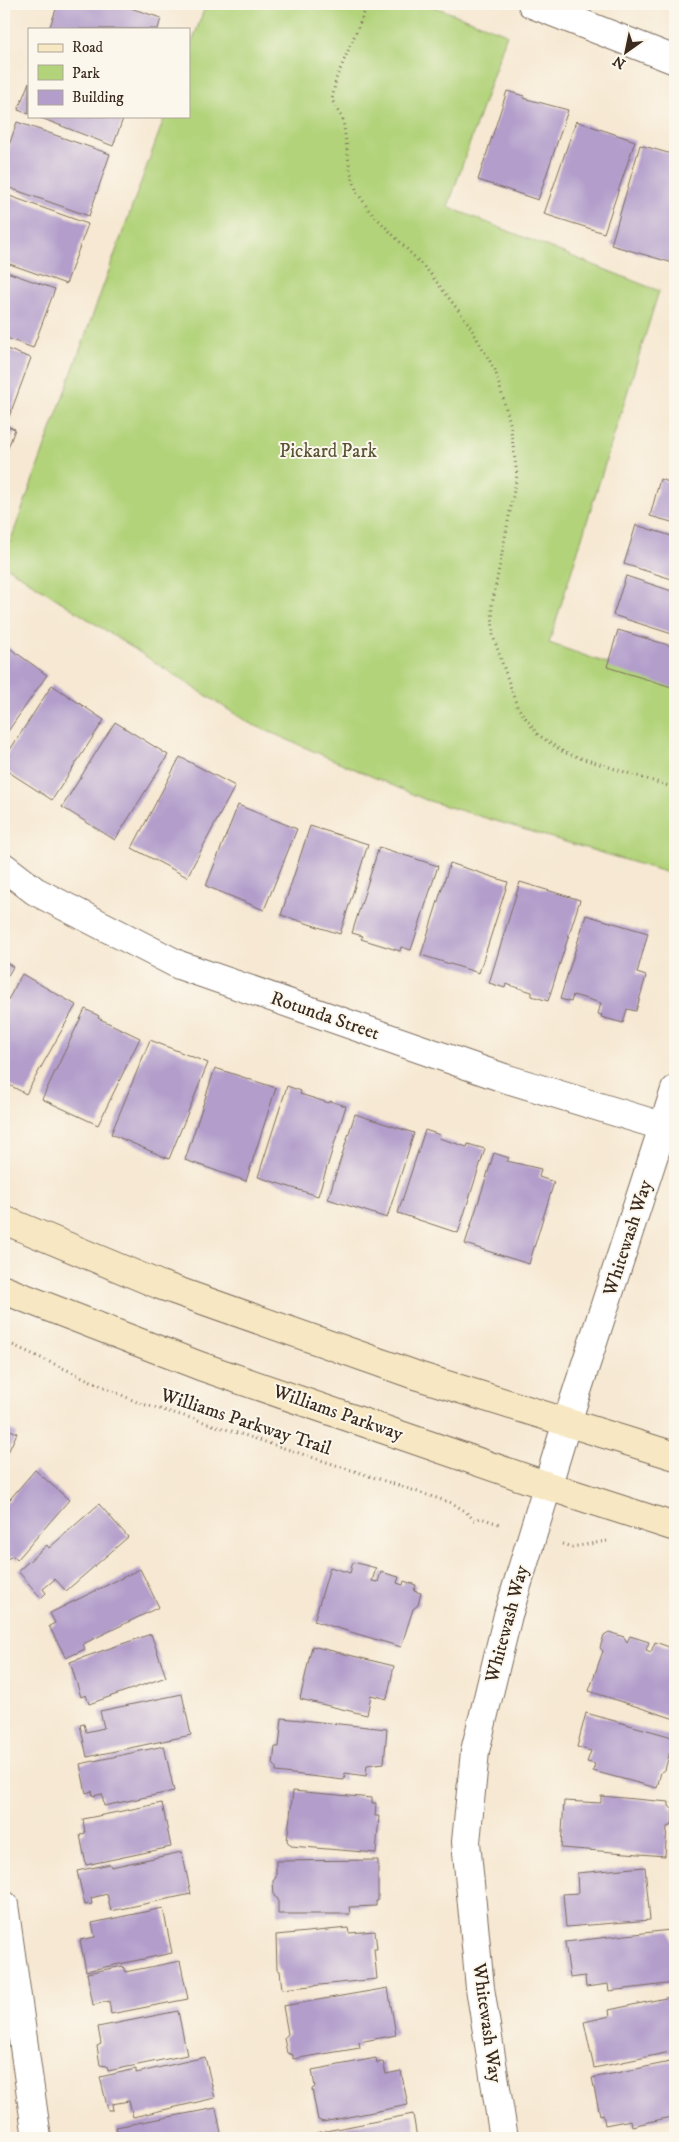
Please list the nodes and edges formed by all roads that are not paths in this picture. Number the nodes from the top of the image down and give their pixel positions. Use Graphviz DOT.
graph roads {
  1 [pos="532,4"];
  2 [pos="675,60"];
  3 [pos="4,867"];
  4 [pos="675,1090"];
  5 [pos="670,1129"];
  6 [pos="4,1220"];
  7 [pos="4,1290"];
  8 [pos="567,1422"];
  9 [pos="675,1456"];
  10 [pos="548,1486"];
  11 [pos="675,1527"];
  12 [pos="4,1905"];
  13 [pos="37,2138"];
  14 [pos="504,2138"];
  1 -- 2 [label="street"];
  3 -- 5 [label="street, Rotunda Street"];
  4 -- 5 [label="street, Whitewash Way"];
  5 -- 8 [label="street, Whitewash Way"];
  6 -- 8 [label="main road"];
  7 -- 10 [label="main road, Williams Parkway"];
  8 -- 9 [label="main road"];
  8 -- 10 [label="street, Whitewash Way"];
  10 -- 11 [label="main road, Williams Parkway"];
  10 -- 14 [label="street, Whitewash Way"];
  12 -- 13 [label="street"];
}
